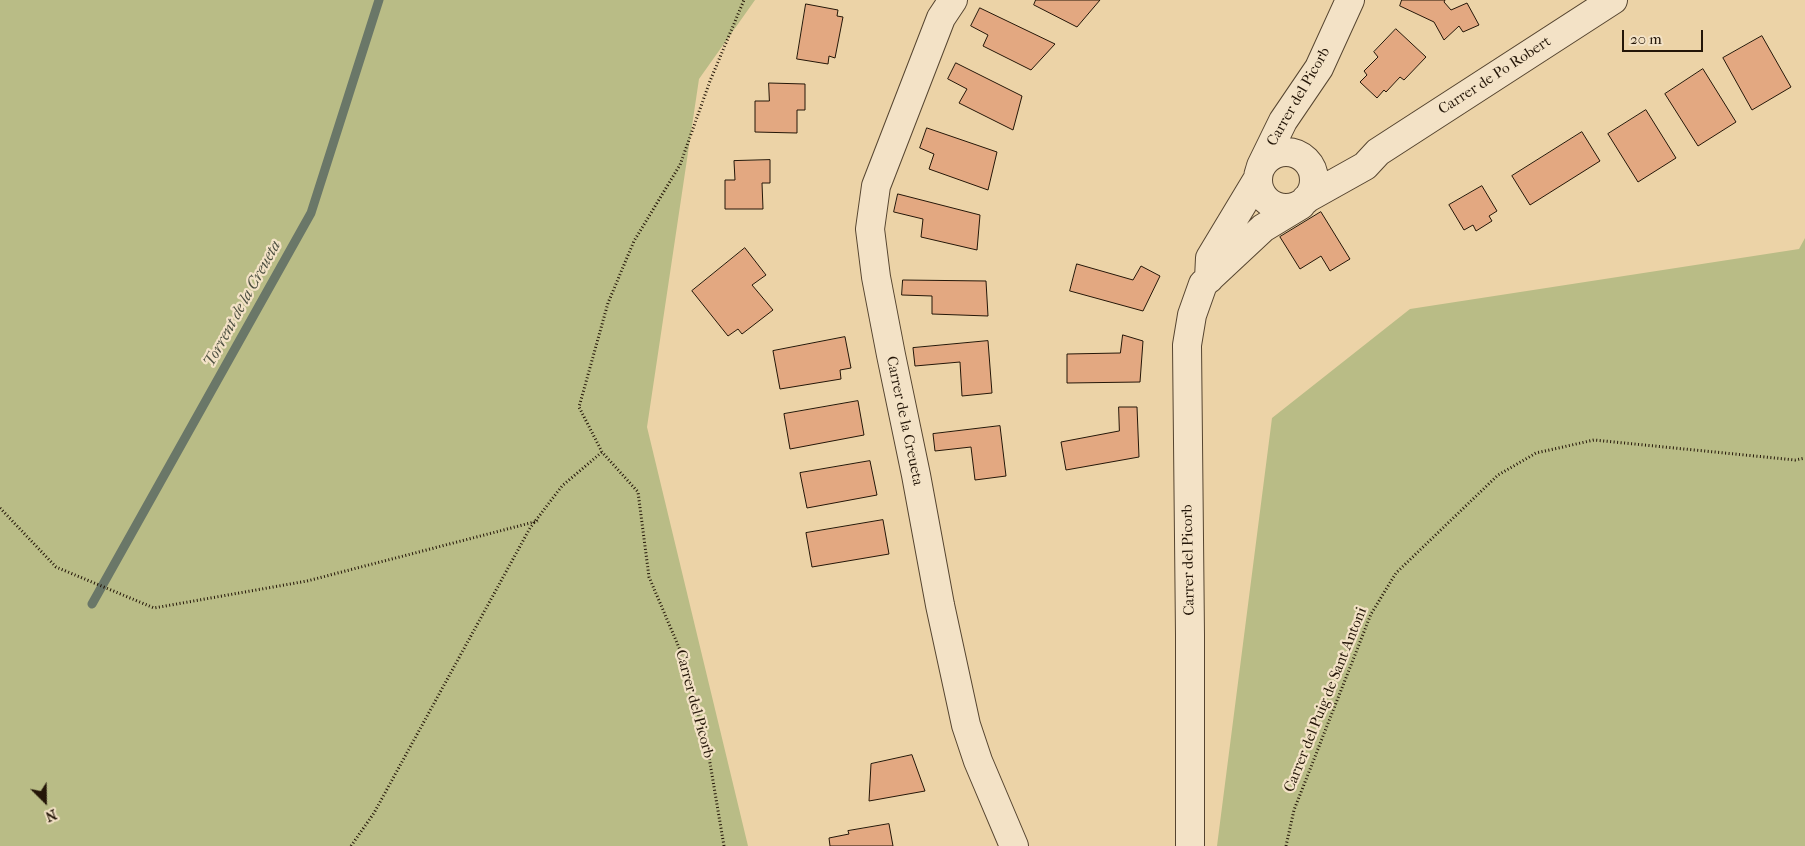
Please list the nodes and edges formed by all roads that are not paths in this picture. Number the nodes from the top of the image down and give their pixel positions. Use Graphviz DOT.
graph roads {
  1 [pos="953,0"];
  2 [pos="1350,0"];
  3 [pos="1613,0"];
  4 [pos="1378,152"];
  5 [pos="1311,168"];
  6 [pos="1259,173"];
  7 [pos="1304,202"];
  8 [pos="1210,279"];
  9 [pos="1014,846"];
  10 [pos="1190,846"];
  1 -- 9 [label="street, Carrer de la Creueta"];
  2 -- 6 [label="street, Carrer del Picorb"];
  3 -- 4 [label="street, Carrer de Po Robert"];
  4 -- 5 [label="street, Carrer de Po Robert"];
  4 -- 7 [label="street, Carrer de Po Robert"];
  5 -- 6 [label="street, Carrer del Picorb"];
  5 -- 7 [label="street"];
  6 -- 7 [label="street"];
  6 -- 8 [label="street, Carrer del Picorb"];
  7 -- 8 [label="street, Carrer del Picorb"];
  8 -- 10 [label="street, Carrer del Picorb"];
}
